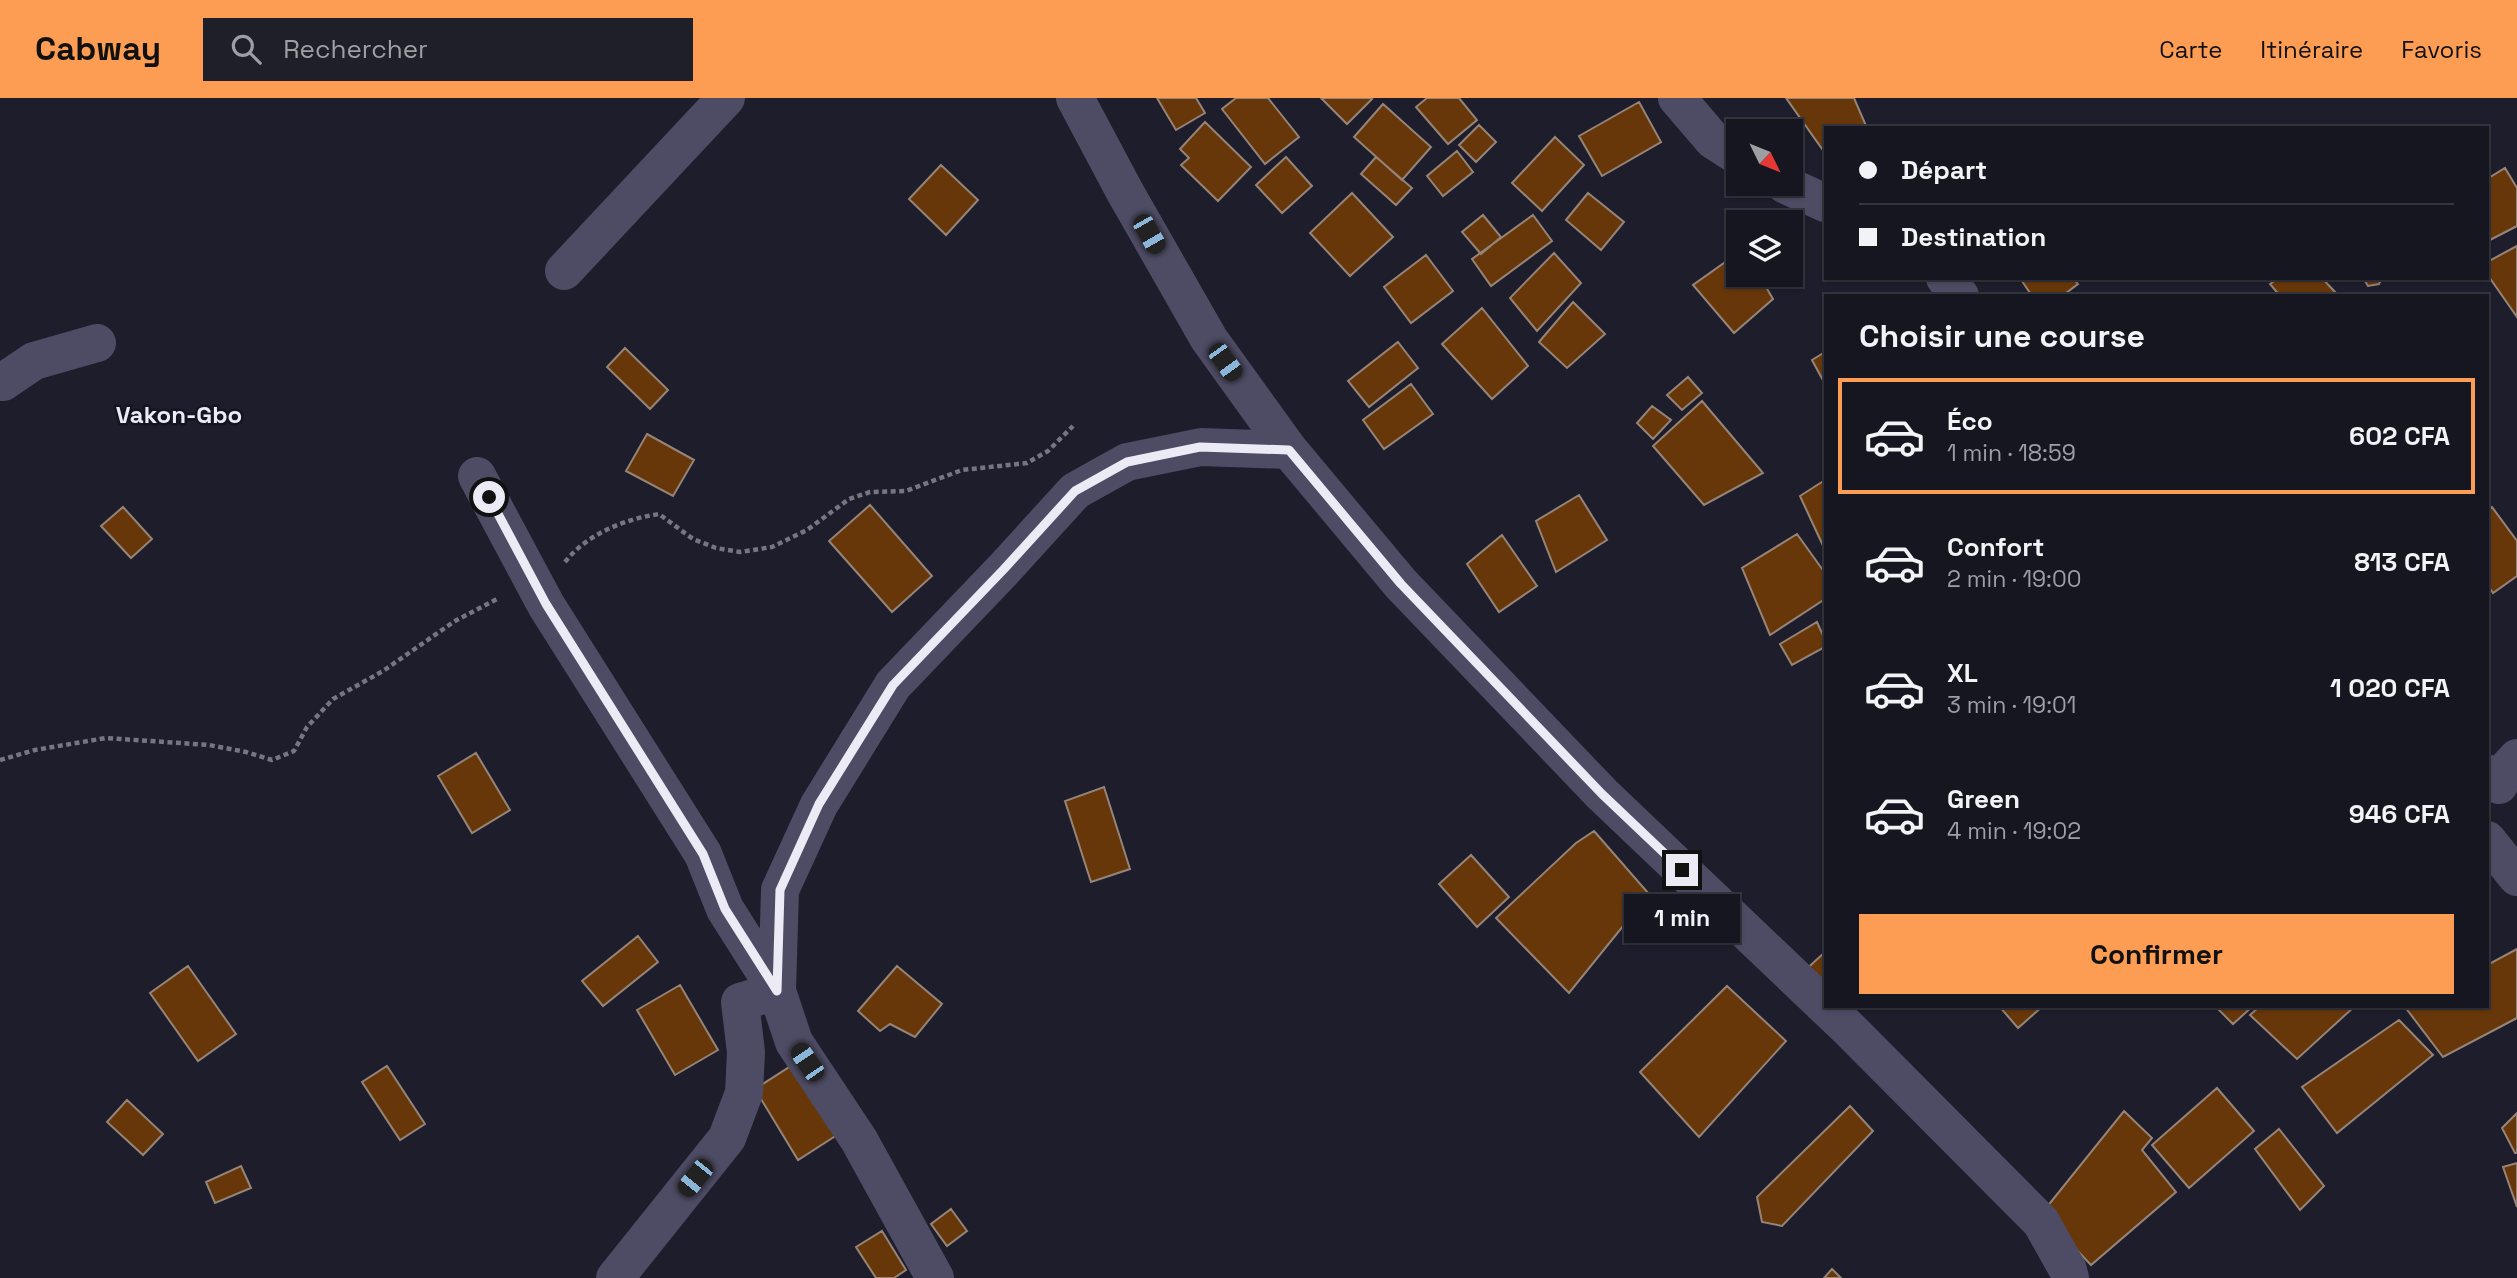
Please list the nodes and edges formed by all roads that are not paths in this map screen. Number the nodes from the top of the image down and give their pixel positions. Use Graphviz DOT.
graph roads {
  1 [pos="726,98"];
  2 [pos="1075,98"];
  3 [pos="1677,98"];
  4 [pos="1726,148"];
  5 [pos="1803,193"];
  6 [pos="1824,203"];
  7 [pos="564,271"];
  8 [pos="1947,280"];
  9 [pos="1958,294"];
  10 [pos="97,343"];
  11 [pos="0,382"];
  12 [pos="1289,450"];
  13 [pos="477,475"];
  14 [pos="2517,758"];
  15 [pos="2489,775"];
  16 [pos="2489,842"];
  17 [pos="2517,877"];
  18 [pos="777,991"];
  19 [pos="1824,1005"];
  20 [pos="1827,1008"];
  21 [pos="615,1278"];
  22 [pos="935,1278"];
  23 [pos="2070,1278"];
  1 -- 7 [label="street"];
  2 -- 12 [label="street"];
  3 -- 4 [label="street"];
  5 -- 6 [label="street"];
  8 -- 9 [label="street"];
  10 -- 11 [label="street"];
  12 -- 18 [label="street"];
  12 -- 19 [label="street"];
  13 -- 18 [label="street"];
  14 -- 15 [label="street"];
  16 -- 17 [label="street"];
  18 -- 21 [label="street"];
  18 -- 22 [label="street"];
  20 -- 23 [label="street"];
}
